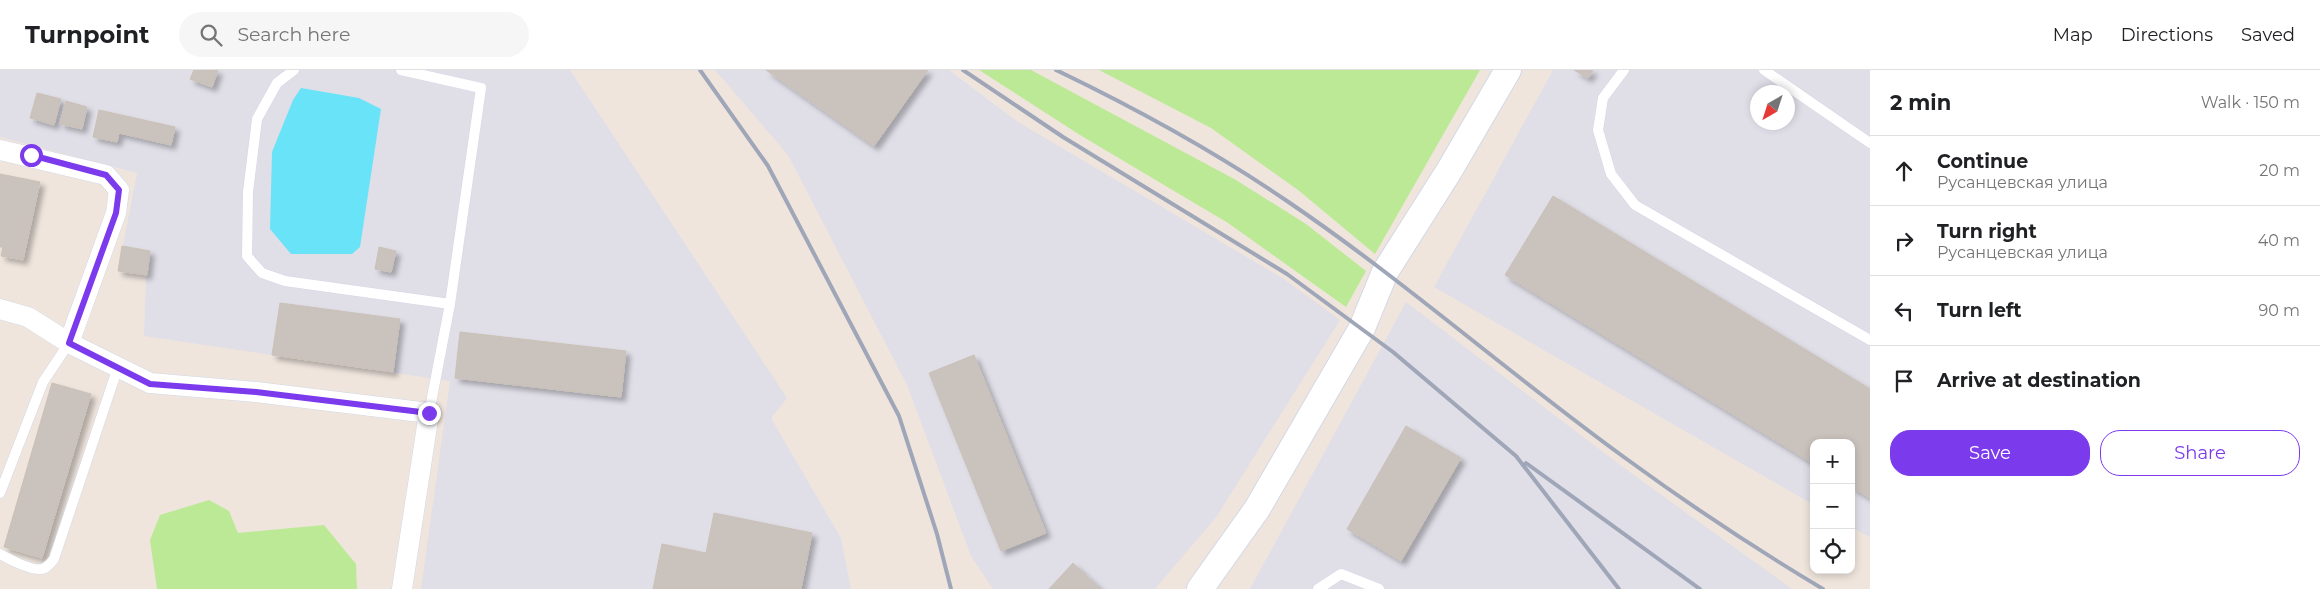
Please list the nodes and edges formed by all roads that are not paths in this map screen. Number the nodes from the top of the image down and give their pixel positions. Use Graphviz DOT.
graph roads {
  1 [pos="294,70"];
  2 [pos="401,70"];
  3 [pos="1508,70"];
  4 [pos="1624,70"];
  5 [pos="1764,70"];
  6 [pos="1870,143"];
  7 [pos="0,150"];
  8 [pos="450,304"];
  9 [pos="0,309"];
  10 [pos="1870,340"];
  11 [pos="69,343"];
  12 [pos="118,367"];
  13 [pos="429,413"];
  14 [pos="0,493"];
  15 [pos="0,554"];
  16 [pos="402,589"];
  17 [pos="1200,589"];
  18 [pos="1318,589"];
  19 [pos="1379,589"];
  1 -- 8 [label="lane"];
  2 -- 8 [label="lane"];
  3 -- 17 [label="street"];
  4 -- 10 [label="lane"];
  5 -- 6 [label="lane"];
  7 -- 11 [label="street"];
  8 -- 13 [label="lane"];
  9 -- 11 [label="street"];
  11 -- 12 [label="street"];
  11 -- 14 [label="lane"];
  12 -- 13 [label="street"];
  12 -- 15 [label="lane"];
  13 -- 16 [label="street"];
  18 -- 19 [label="lane"];
}
